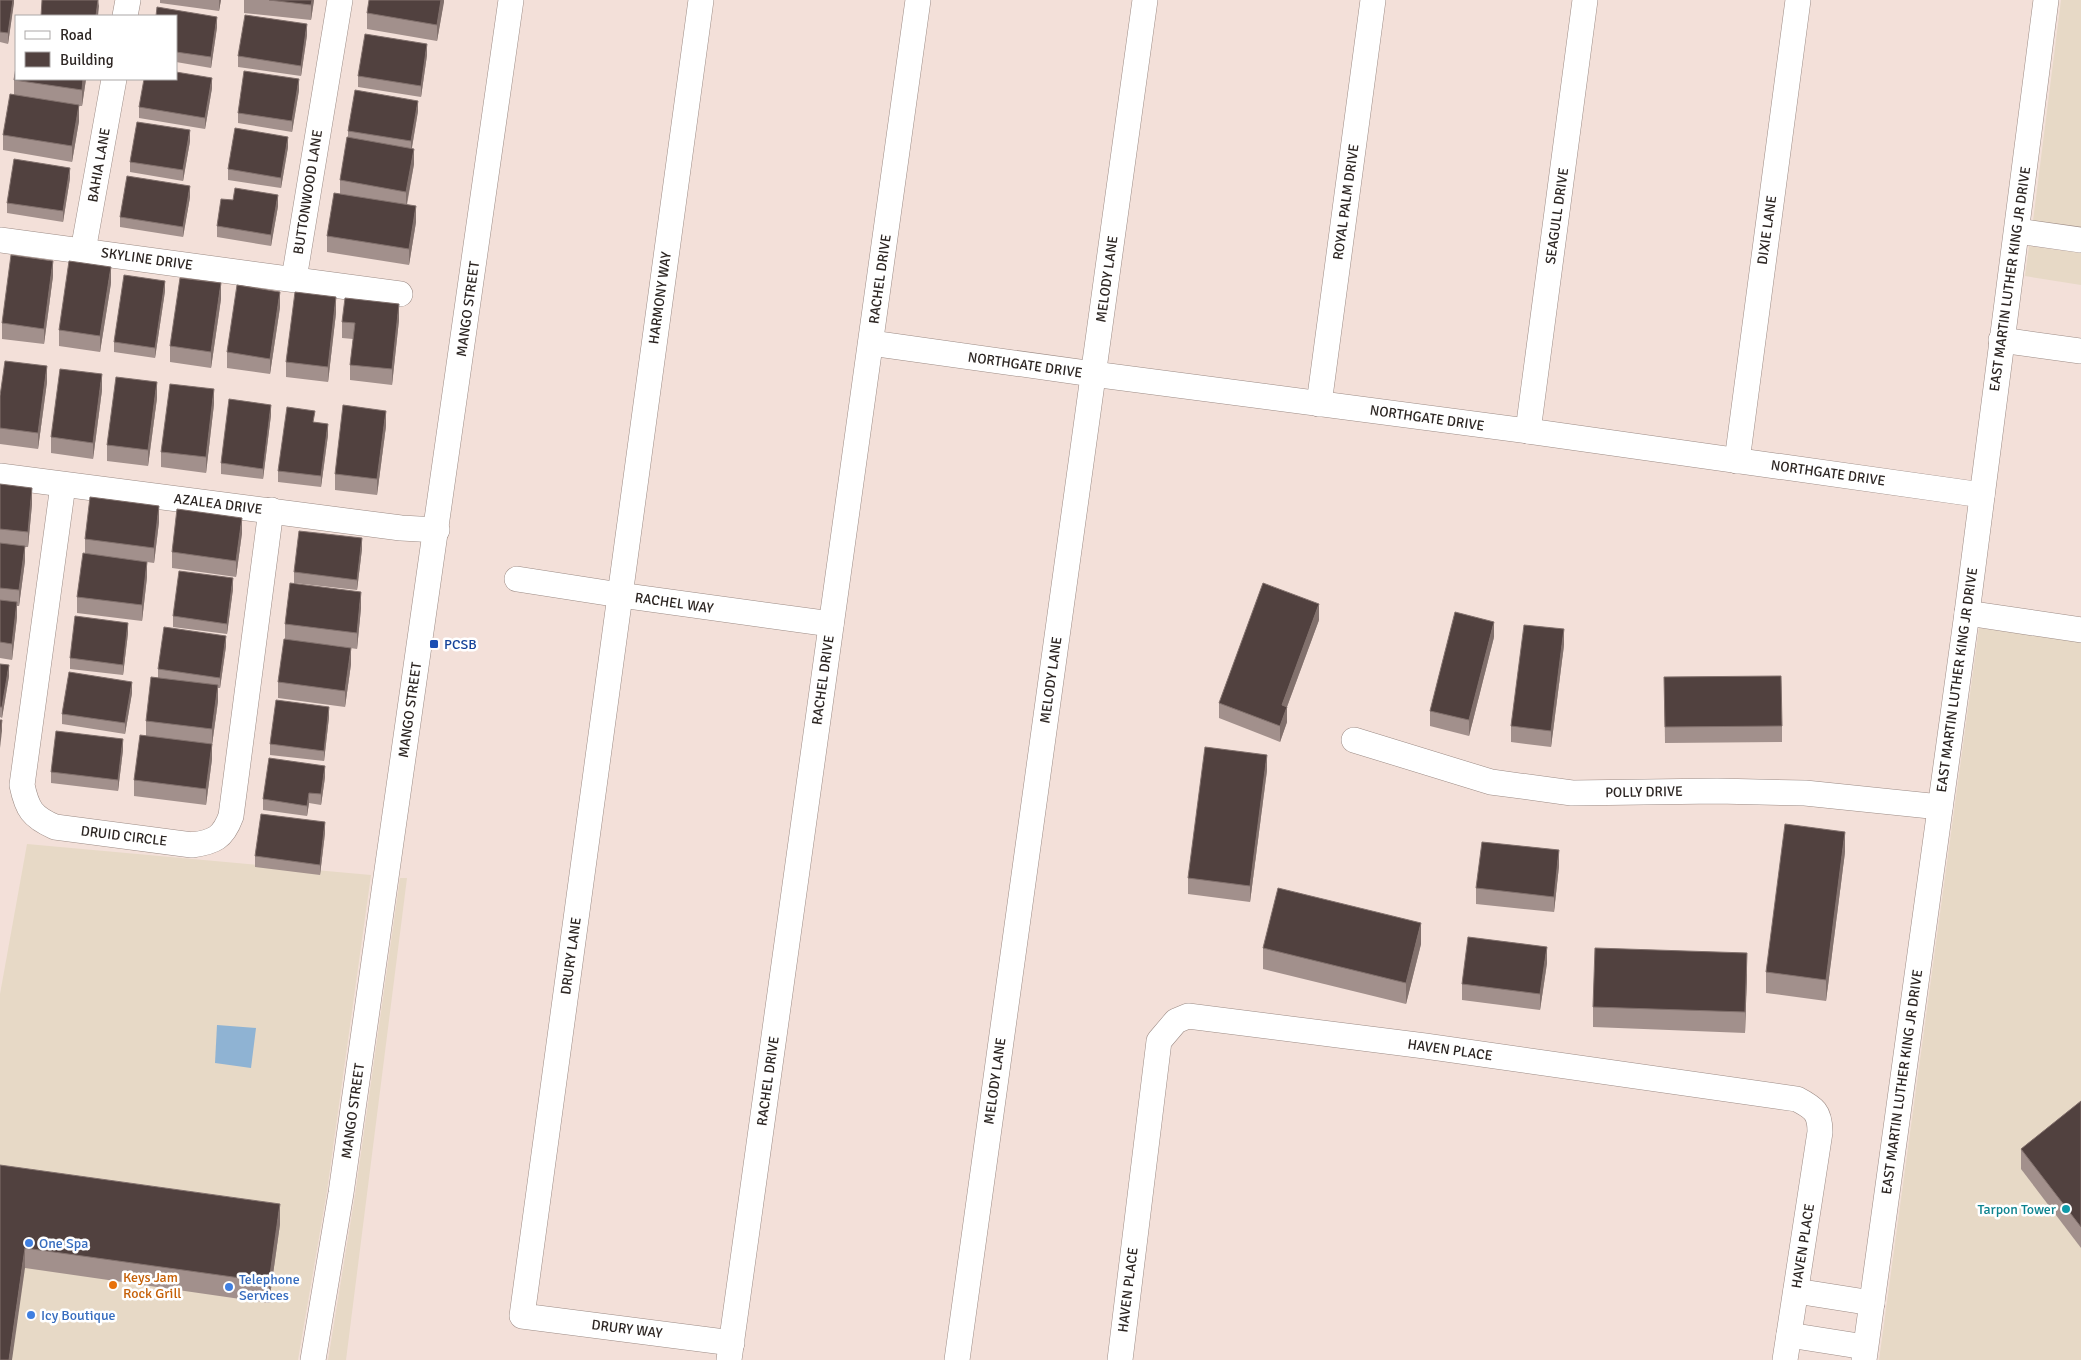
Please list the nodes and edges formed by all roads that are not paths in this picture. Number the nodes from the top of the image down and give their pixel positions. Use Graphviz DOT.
graph roads {
  1 [pos="128,0"];
  2 [pos="340,0"];
  3 [pos="511,0"];
  4 [pos="700,0"];
  5 [pos="918,0"];
  6 [pos="1145,0"];
  7 [pos="1373,0"];
  8 [pos="1585,0"];
  9 [pos="1798,0"];
  10 [pos="2046,0"];
  11 [pos="126,15"];
  12 [pos="114,80"];
  13 [pos="2017,232"];
  14 [pos="0,240"];
  15 [pos="2081,240"];
  16 [pos="83,251"];
  17 [pos="294,279"];
  18 [pos="400,294"];
  19 [pos="2001,340"];
  20 [pos="871,343"];
  21 [pos="2081,351"];
  22 [pos="1093,374"];
  23 [pos="1319,404"];
  24 [pos="1528,431"];
  25 [pos="1737,461"];
  26 [pos="0,476"];
  27 [pos="63,484"];
  28 [pos="1982,495"];
  29 [pos="271,510"];
  30 [pos="437,530"];
  31 [pos="517,578"];
  32 [pos="620,595"];
  33 [pos="1967,613"];
  34 [pos="831,624"];
  35 [pos="2081,630"];
  36 [pos="1354,740"];
  37 [pos="1940,807"];
  38 [pos="1796,1291"];
  39 [pos="1872,1303"];
  40 [pos="522,1316"];
  41 [pos="1789,1335"];
  42 [pos="730,1351"];
  43 [pos="1864,1354"];
  44 [pos="313,1360"];
  45 [pos="956,1360"];
  46 [pos="1120,1360"];
  47 [pos="1785,1360"];
  1 -- 11 [label="street"];
  2 -- 17 [label="street, BUTTONWOOD LANE"];
  3 -- 30 [label="street, MANGO STREET"];
  4 -- 32 [label="street, HARMONY WAY"];
  5 -- 20 [label="street, RACHEL DRIVE"];
  6 -- 22 [label="street, MELODY LANE"];
  7 -- 23 [label="street, ROYAL PALM DRIVE"];
  8 -- 24 [label="street, SEAGULL DRIVE"];
  9 -- 25 [label="street, DIXIE LANE"];
  10 -- 13 [label="street, EAST MARTIN LUTHER KING JR DRIVE"];
  12 -- 16 [label="street, BAHIA LANE"];
  13 -- 15 [label="street"];
  13 -- 19 [label="street, EAST MARTIN LUTHER KING JR DRIVE"];
  14 -- 16 [label="street, SKYLINE DRIVE"];
  16 -- 17 [label="street, SKYLINE DRIVE"];
  17 -- 18 [label="street"];
  19 -- 21 [label="street"];
  19 -- 28 [label="street, EAST MARTIN LUTHER KING JR DRIVE"];
  20 -- 22 [label="street, NORTHGATE DRIVE"];
  20 -- 34 [label="street, RACHEL DRIVE"];
  22 -- 23 [label="street, NORTHGATE DRIVE"];
  22 -- 45 [label="street, MELODY LANE"];
  23 -- 24 [label="street, NORTHGATE DRIVE"];
  24 -- 25 [label="street, NORTHGATE DRIVE"];
  25 -- 28 [label="street, NORTHGATE DRIVE"];
  26 -- 27 [label="street, AZALEA DRIVE"];
  27 -- 29 [label="street, AZALEA DRIVE"];
  27 -- 29 [label="street, DRUID CIRCLE"];
  28 -- 33 [label="street, EAST MARTIN LUTHER KING JR DRIVE"];
  29 -- 30 [label="street, AZALEA DRIVE"];
  30 -- 44 [label="street, MANGO STREET"];
  31 -- 32 [label="street, RACHEL WAY"];
  32 -- 34 [label="street, RACHEL WAY"];
  32 -- 40 [label="street, DRURY LANE"];
  33 -- 35 [label="street"];
  33 -- 37 [label="street, EAST MARTIN LUTHER KING JR DRIVE"];
  34 -- 42 [label="street, RACHEL DRIVE"];
  36 -- 37 [label="street, POLLY DRIVE"];
  37 -- 39 [label="street, EAST MARTIN LUTHER KING JR DRIVE"];
  38 -- 39 [label="street"];
  38 -- 41 [label="street, HAVEN PLACE"];
  38 -- 46 [label="street, HAVEN PLACE"];
  39 -- 43 [label="street, EAST MARTIN LUTHER KING JR DRIVE"];
  40 -- 42 [label="street, DRURY WAY"];
  41 -- 43 [label="street"];
  41 -- 47 [label="street, HAVEN PLACE"];
}
